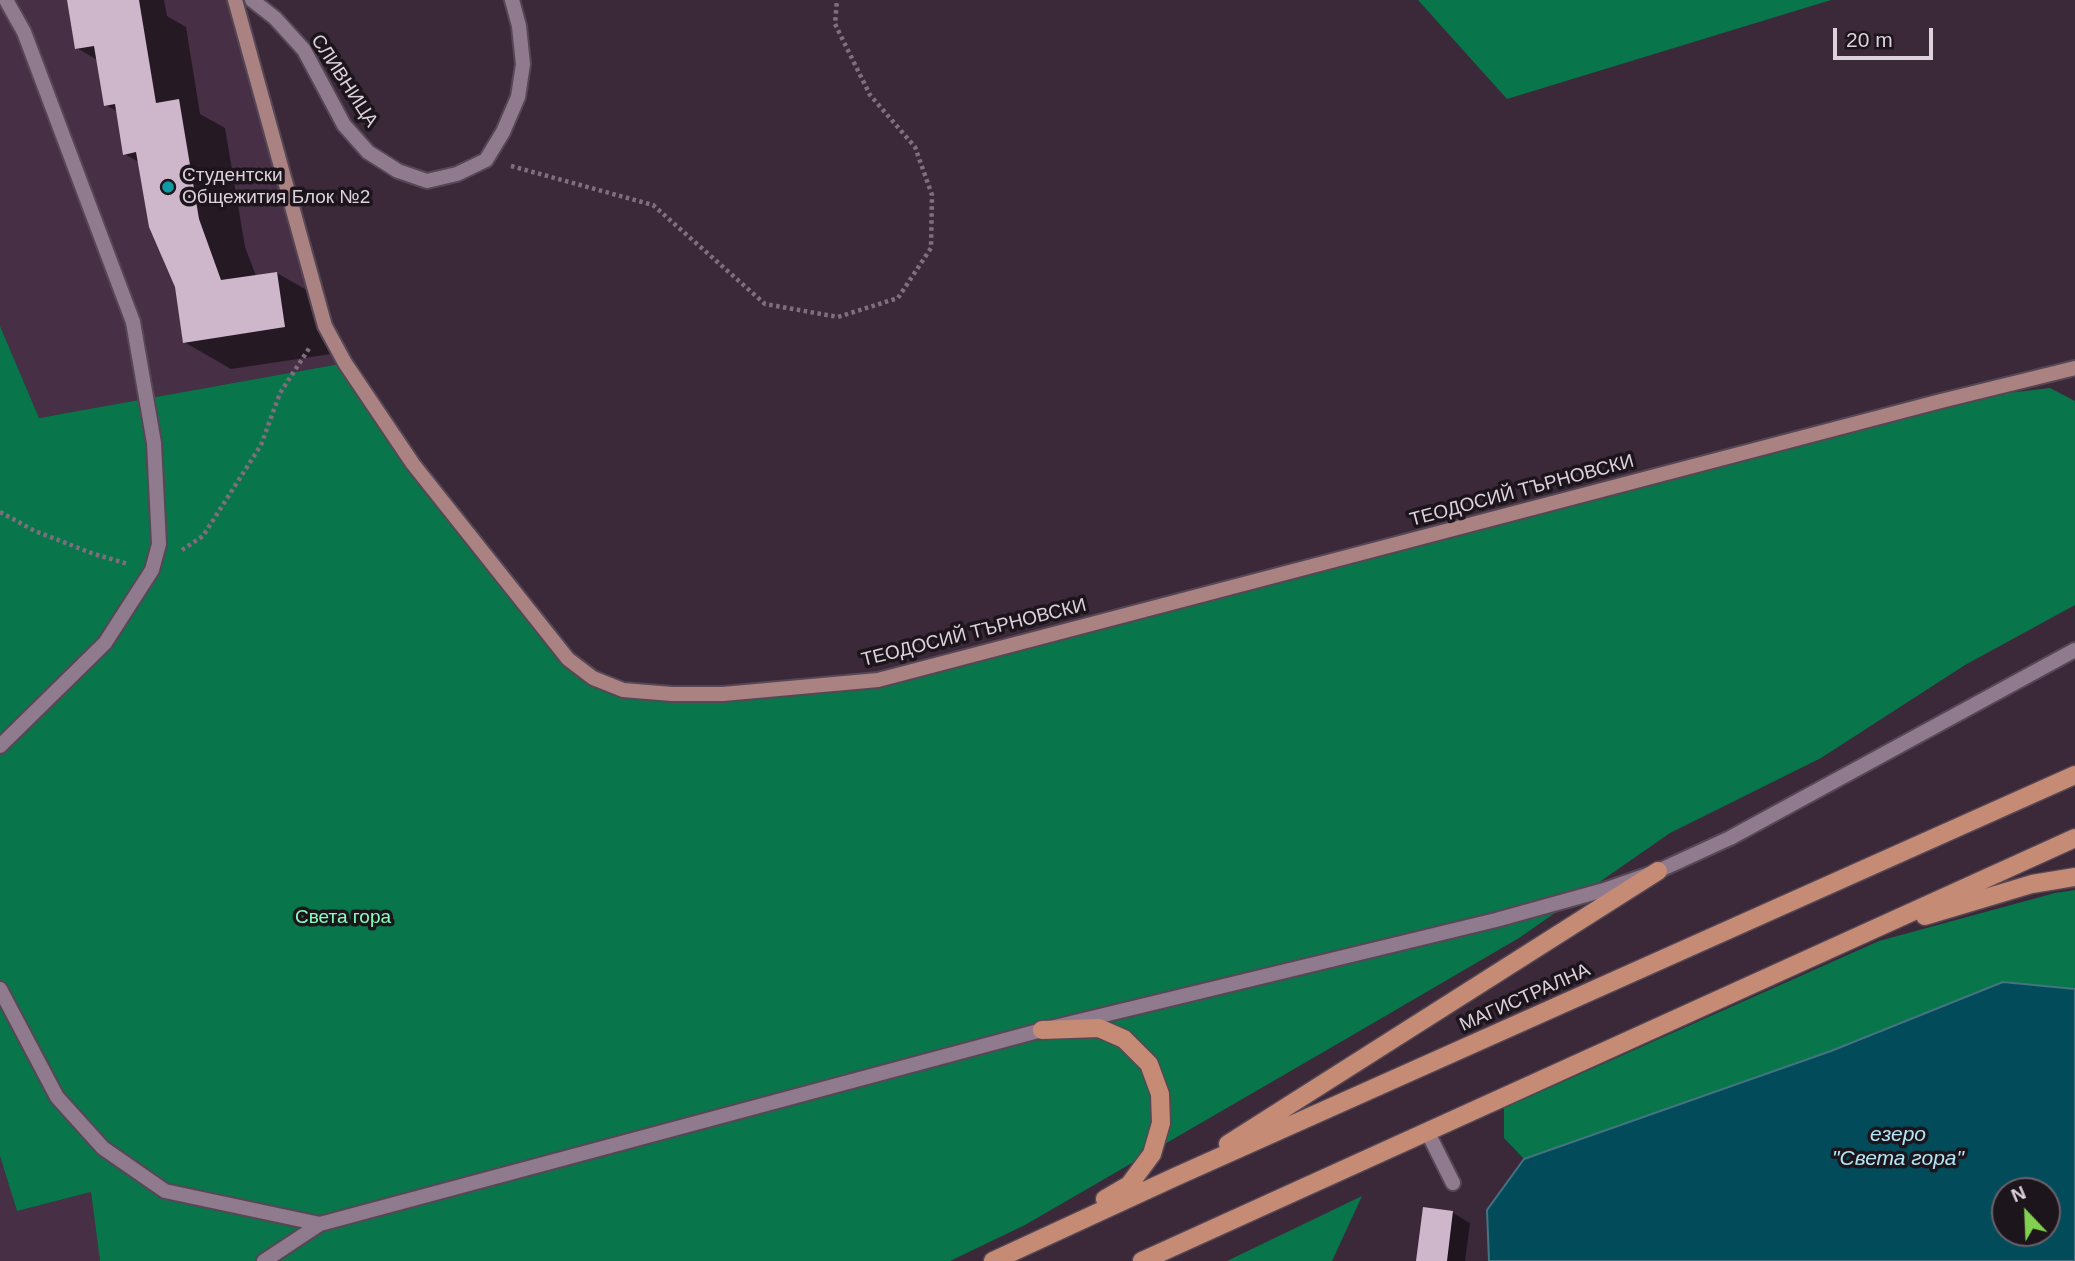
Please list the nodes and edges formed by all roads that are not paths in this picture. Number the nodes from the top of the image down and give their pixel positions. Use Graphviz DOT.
graph roads {
  1 [pos="6,0"];
  2 [pos="235,0"];
  3 [pos="252,0"];
  4 [pos="512,0"];
  5 [pos="2075,368"];
  6 [pos="2075,650"];
  7 [pos="0,746"];
  8 [pos="2075,775"];
  9 [pos="2075,838"];
  10 [pos="1658,871"];
  11 [pos="2075,877"];
  12 [pos="1858,936"];
  13 [pos="0,989"];
  14 [pos="1042,1030"];
  15 [pos="1428,1133"];
  16 [pos="1175,1177"];
  17 [pos="1452,1183"];
  18 [pos="320,1224"];
  19 [pos="1039,1240"];
  20 [pos="264,1261"];
  21 [pos="993,1261"];
  22 [pos="1142,1261"];
  1 -- 7 [label="street"];
  2 -- 5 [label="street, ТЕОДОСИЙ ТЪРНОВСКИ"];
  3 -- 4 [label="street, СЛИВНИЦА"];
  6 -- 10 [label="street"];
  8 -- 16 [label="main road, МАГИСТРАЛНА"];
  9 -- 12 [label="main road"];
  10 -- 14 [label="street"];
  10 -- 16 [label="main road"];
  11 -- 12 [label="main road"];
  12 -- 15 [label="main road"];
  13 -- 18 [label="street"];
  14 -- 18 [label="street"];
  14 -- 19 [label="main road"];
  15 -- 17 [label="street"];
  15 -- 22 [label="main road"];
  16 -- 19 [label="main road, МАГИСТРАЛНА"];
  18 -- 20 [label="street"];
  19 -- 21 [label="main road, МАГИСТРАЛНА"];
}
